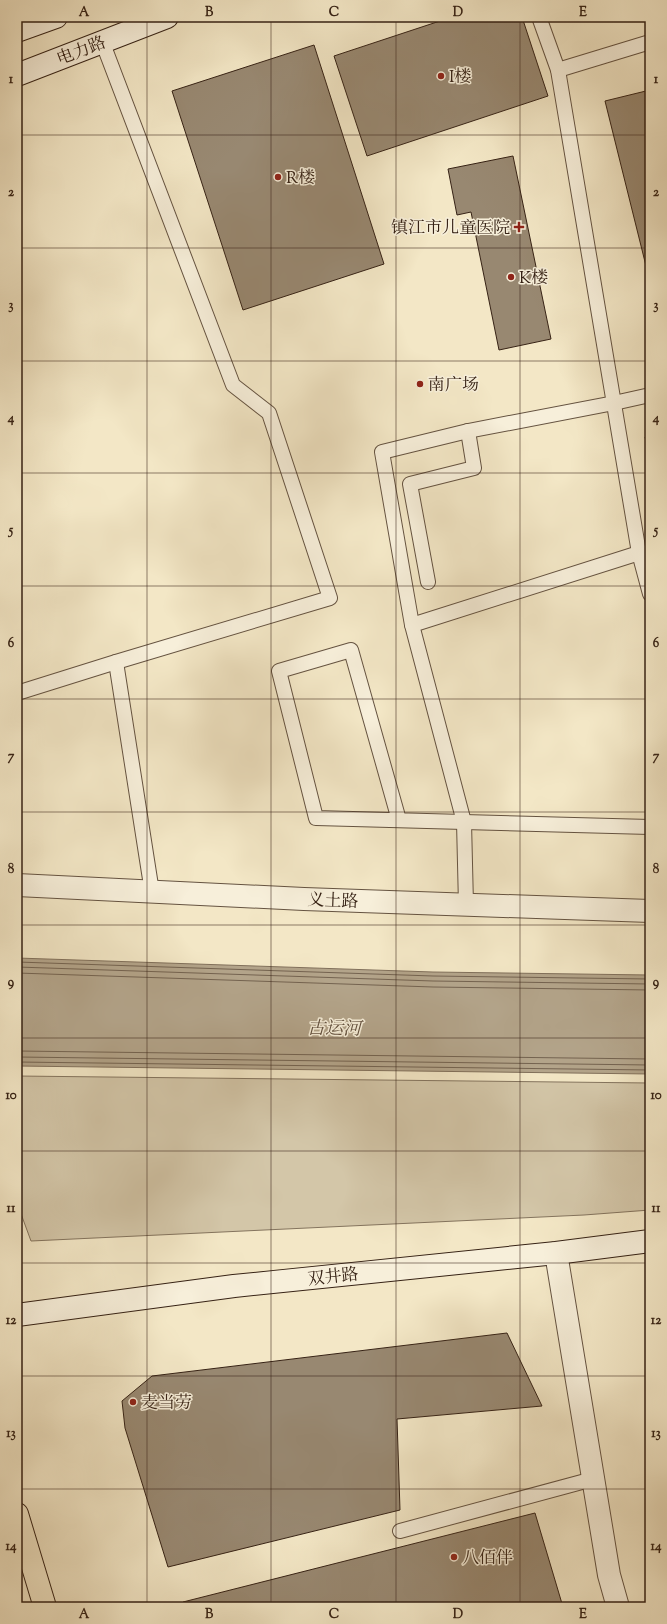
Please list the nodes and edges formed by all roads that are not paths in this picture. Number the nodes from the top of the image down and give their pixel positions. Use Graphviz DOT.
graph roads {
  1 [pos="56,17"];
  2 [pos="167,17"];
  3 [pos="539,17"];
  4 [pos="17,31"];
  5 [pos="102,41"];
  6 [pos="650,42"];
  7 [pos="558,70"];
  8 [pos="17,75"];
  9 [pos="650,395"];
  10 [pos="614,403"];
  11 [pos="468,431"];
  12 [pos="638,553"];
  13 [pos="428,582"];
  14 [pos="650,594"];
  15 [pos="412,625"];
  16 [pos="116,662"];
  17 [pos="17,693"];
  18 [pos="399,820"];
  19 [pos="464,822"];
  20 [pos="650,827"];
  21 [pos="17,885"];
  22 [pos="152,892"];
  23 [pos="466,905"];
  24 [pos="650,911"];
  25 [pos="650,1241"];
  26 [pos="556,1252"];
  27 [pos="17,1315"];
  28 [pos="593,1479"];
  29 [pos="17,1514"];
  30 [pos="400,1532"];
  31 [pos="45,1607"];
  32 [pos="618,1607"];
  1 -- 4 [label="street"];
  2 -- 5 [label="street, 电力路"];
  3 -- 7 [label="lane"];
  5 -- 8 [label="street, 电力路"];
  5 -- 16 [label="lane"];
  6 -- 7 [label="lane"];
  7 -- 10 [label="lane"];
  9 -- 10 [label="lane"];
  10 -- 11 [label="lane"];
  10 -- 12 [label="lane"];
  11 -- 13 [label="lane"];
  11 -- 15 [label="lane"];
  12 -- 14 [label="lane"];
  12 -- 15 [label="lane"];
  15 -- 19 [label="lane"];
  16 -- 17 [label="lane"];
  16 -- 22 [label="lane"];
  18 -- 18 [label="lane"];
  18 -- 19 [label="lane"];
  19 -- 20 [label="lane"];
  19 -- 23 [label="lane"];
  21 -- 22 [label="street, 义土路"];
  22 -- 23 [label="street, 义土路"];
  23 -- 24 [label="street, 义土路"];
  25 -- 26 [label="street, 双井路"];
  26 -- 27 [label="street, 双井路"];
  26 -- 28 [label="street"];
  28 -- 30 [label="lane"];
  28 -- 32 [label="street"];
  29 -- 31 [label="main road"];
}
